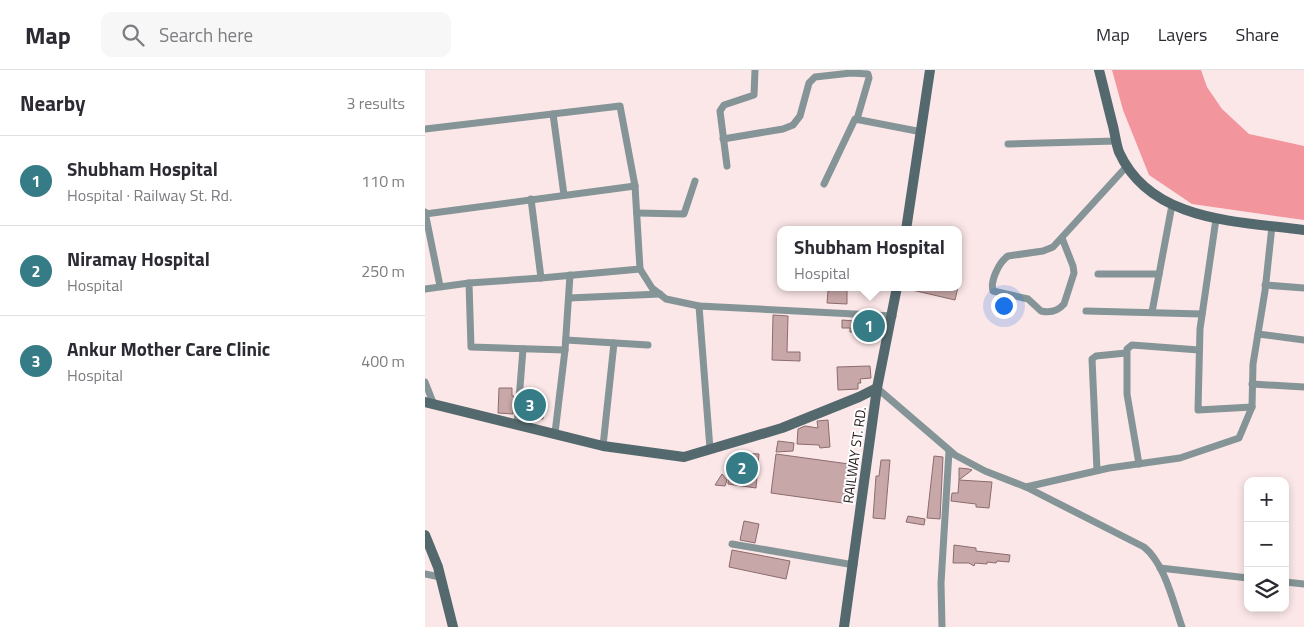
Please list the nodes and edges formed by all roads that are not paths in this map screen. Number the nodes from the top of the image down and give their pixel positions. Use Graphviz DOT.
graph roads {
  1 [pos="755,70"];
  2 [pos="930,70"];
  3 [pos="1099,70"];
  4 [pos="851,72"];
  5 [pos="553,114"];
  6 [pos="857,119"];
  7 [pos="425,129"];
  8 [pos="922,132"];
  9 [pos="723,139"];
  10 [pos="1117,141"];
  11 [pos="1008,144"];
  12 [pos="727,166"];
  13 [pos="1127,166"];
  14 [pos="695,181"];
  15 [pos="824,184"];
  16 [pos="635,186"];
  17 [pos="565,195"];
  18 [pos="531,199"];
  19 [pos="1172,205"];
  20 [pos="425,214"];
  21 [pos="637,214"];
  22 [pos="1216,219"];
  23 [pos="907,226"];
  24 [pos="1272,226"];
  25 [pos="1304,230"];
  26 [pos="1062,238"];
  27 [pos="640,269"];
  28 [pos="1098,274"];
  29 [pos="1159,274"];
  30 [pos="570,275"];
  31 [pos="541,278"];
  32 [pos="469,284"];
  33 [pos="1265,285"];
  34 [pos="440,286"];
  35 [pos="1304,288"];
  36 [pos="425,289"];
  37 [pos="896,291"];
  38 [pos="660,294"];
  39 [pos="569,298"];
  40 [pos="699,306"];
  41 [pos="1086,311"];
  42 [pos="1152,312"];
  43 [pos="1203,314"];
  44 [pos="893,316"];
  45 [pos="1257,334"];
  46 [pos="565,340"];
  47 [pos="1304,340"];
  48 [pos="614,343"];
  49 [pos="648,345"];
  50 [pos="523,349"];
  51 [pos="565,350"];
  52 [pos="1199,350"];
  53 [pos="1126,353"];
  54 [pos="425,382"];
  55 [pos="1252,384"];
  56 [pos="1304,387"];
  57 [pos="877,388"];
  58 [pos="430,403"];
  59 [pos="1251,407"];
  60 [pos="517,425"];
  61 [pos="555,433"];
  62 [pos="603,446"];
  63 [pos="710,450"];
  64 [pos="949,451"];
  65 [pos="1139,464"];
  66 [pos="1097,470"];
  67 [pos="1026,487"];
  68 [pos="425,535"];
  69 [pos="732,544"];
  70 [pos="854,565"];
  71 [pos="1160,568"];
  72 [pos="425,574"];
  73 [pos="440,577"];
  74 [pos="1244,578"];
  75 [pos="1289,582"];
  76 [pos="1304,584"];
  77 [pos="453,627"];
  78 [pos="844,627"];
  79 [pos="942,627"];
  80 [pos="1182,627"];
  1 -- 9 [label="street"];
  2 -- 8 [label="street"];
  3 -- 10 [label="street"];
  4 -- 6 [label="street"];
  4 -- 9 [label="street"];
  5 -- 7 [label="street"];
  5 -- 16 [label="street"];
  5 -- 17 [label="street"];
  6 -- 8 [label="street"];
  6 -- 15 [label="street"];
  8 -- 23 [label="street"];
  9 -- 12 [label="street"];
  10 -- 11 [label="street"];
  10 -- 13 [label="street"];
  13 -- 19 [label="street"];
  13 -- 26 [label="street"];
  14 -- 21 [label="street"];
  16 -- 17 [label="street"];
  16 -- 21 [label="street"];
  17 -- 18 [label="street"];
  18 -- 20 [label="street"];
  18 -- 31 [label="street"];
  19 -- 22 [label="street"];
  19 -- 29 [label="street"];
  20 -- 34 [label="street"];
  21 -- 27 [label="street"];
  22 -- 24 [label="street"];
  22 -- 43 [label="street"];
  24 -- 25 [label="street"];
  24 -- 33 [label="street"];
  26 -- 26 [label="street"];
  27 -- 30 [label="street"];
  27 -- 38 [label="street"];
  28 -- 29 [label="street"];
  29 -- 42 [label="street"];
  30 -- 31 [label="street"];
  30 -- 39 [label="street"];
  31 -- 32 [label="street"];
  32 -- 34 [label="street"];
  32 -- 50 [label="street"];
  33 -- 35 [label="street"];
  33 -- 45 [label="street"];
  34 -- 36 [label="street"];
  37 -- 44 [label="street, RAILWAY ST. RD."];
  38 -- 39 [label="street"];
  38 -- 40 [label="street"];
  39 -- 46 [label="street"];
  40 -- 44 [label="street"];
  40 -- 63 [label="street"];
  41 -- 42 [label="street"];
  42 -- 43 [label="street"];
  43 -- 52 [label="street"];
  44 -- 57 [label="street, RAILWAY ST. RD."];
  45 -- 47 [label="street"];
  45 -- 55 [label="street"];
  46 -- 48 [label="street"];
  46 -- 51 [label="street"];
  48 -- 49 [label="street"];
  48 -- 62 [label="street"];
  50 -- 51 [label="street"];
  50 -- 60 [label="street"];
  51 -- 61 [label="street"];
  52 -- 53 [label="street"];
  52 -- 59 [label="street"];
  53 -- 65 [label="street"];
  53 -- 66 [label="street"];
  54 -- 58 [label="street"];
  55 -- 56 [label="street"];
  55 -- 59 [label="street"];
  57 -- 63 [label="street"];
  57 -- 64 [label="street"];
  57 -- 70 [label="street, RAILWAY ST. RD."];
  58 -- 60 [label="street"];
  59 -- 65 [label="street"];
  60 -- 61 [label="street"];
  61 -- 62 [label="street"];
  62 -- 63 [label="street"];
  64 -- 67 [label="street"];
  64 -- 79 [label="street"];
  65 -- 66 [label="street"];
  66 -- 67 [label="street"];
  67 -- 71 [label="street"];
  68 -- 73 [label="street"];
  69 -- 70 [label="street"];
  70 -- 78 [label="street, RAILWAY ST. RD."];
  71 -- 74 [label="street"];
  71 -- 80 [label="street"];
  72 -- 73 [label="street"];
  73 -- 77 [label="street"];
  75 -- 76 [label="street"];
}
